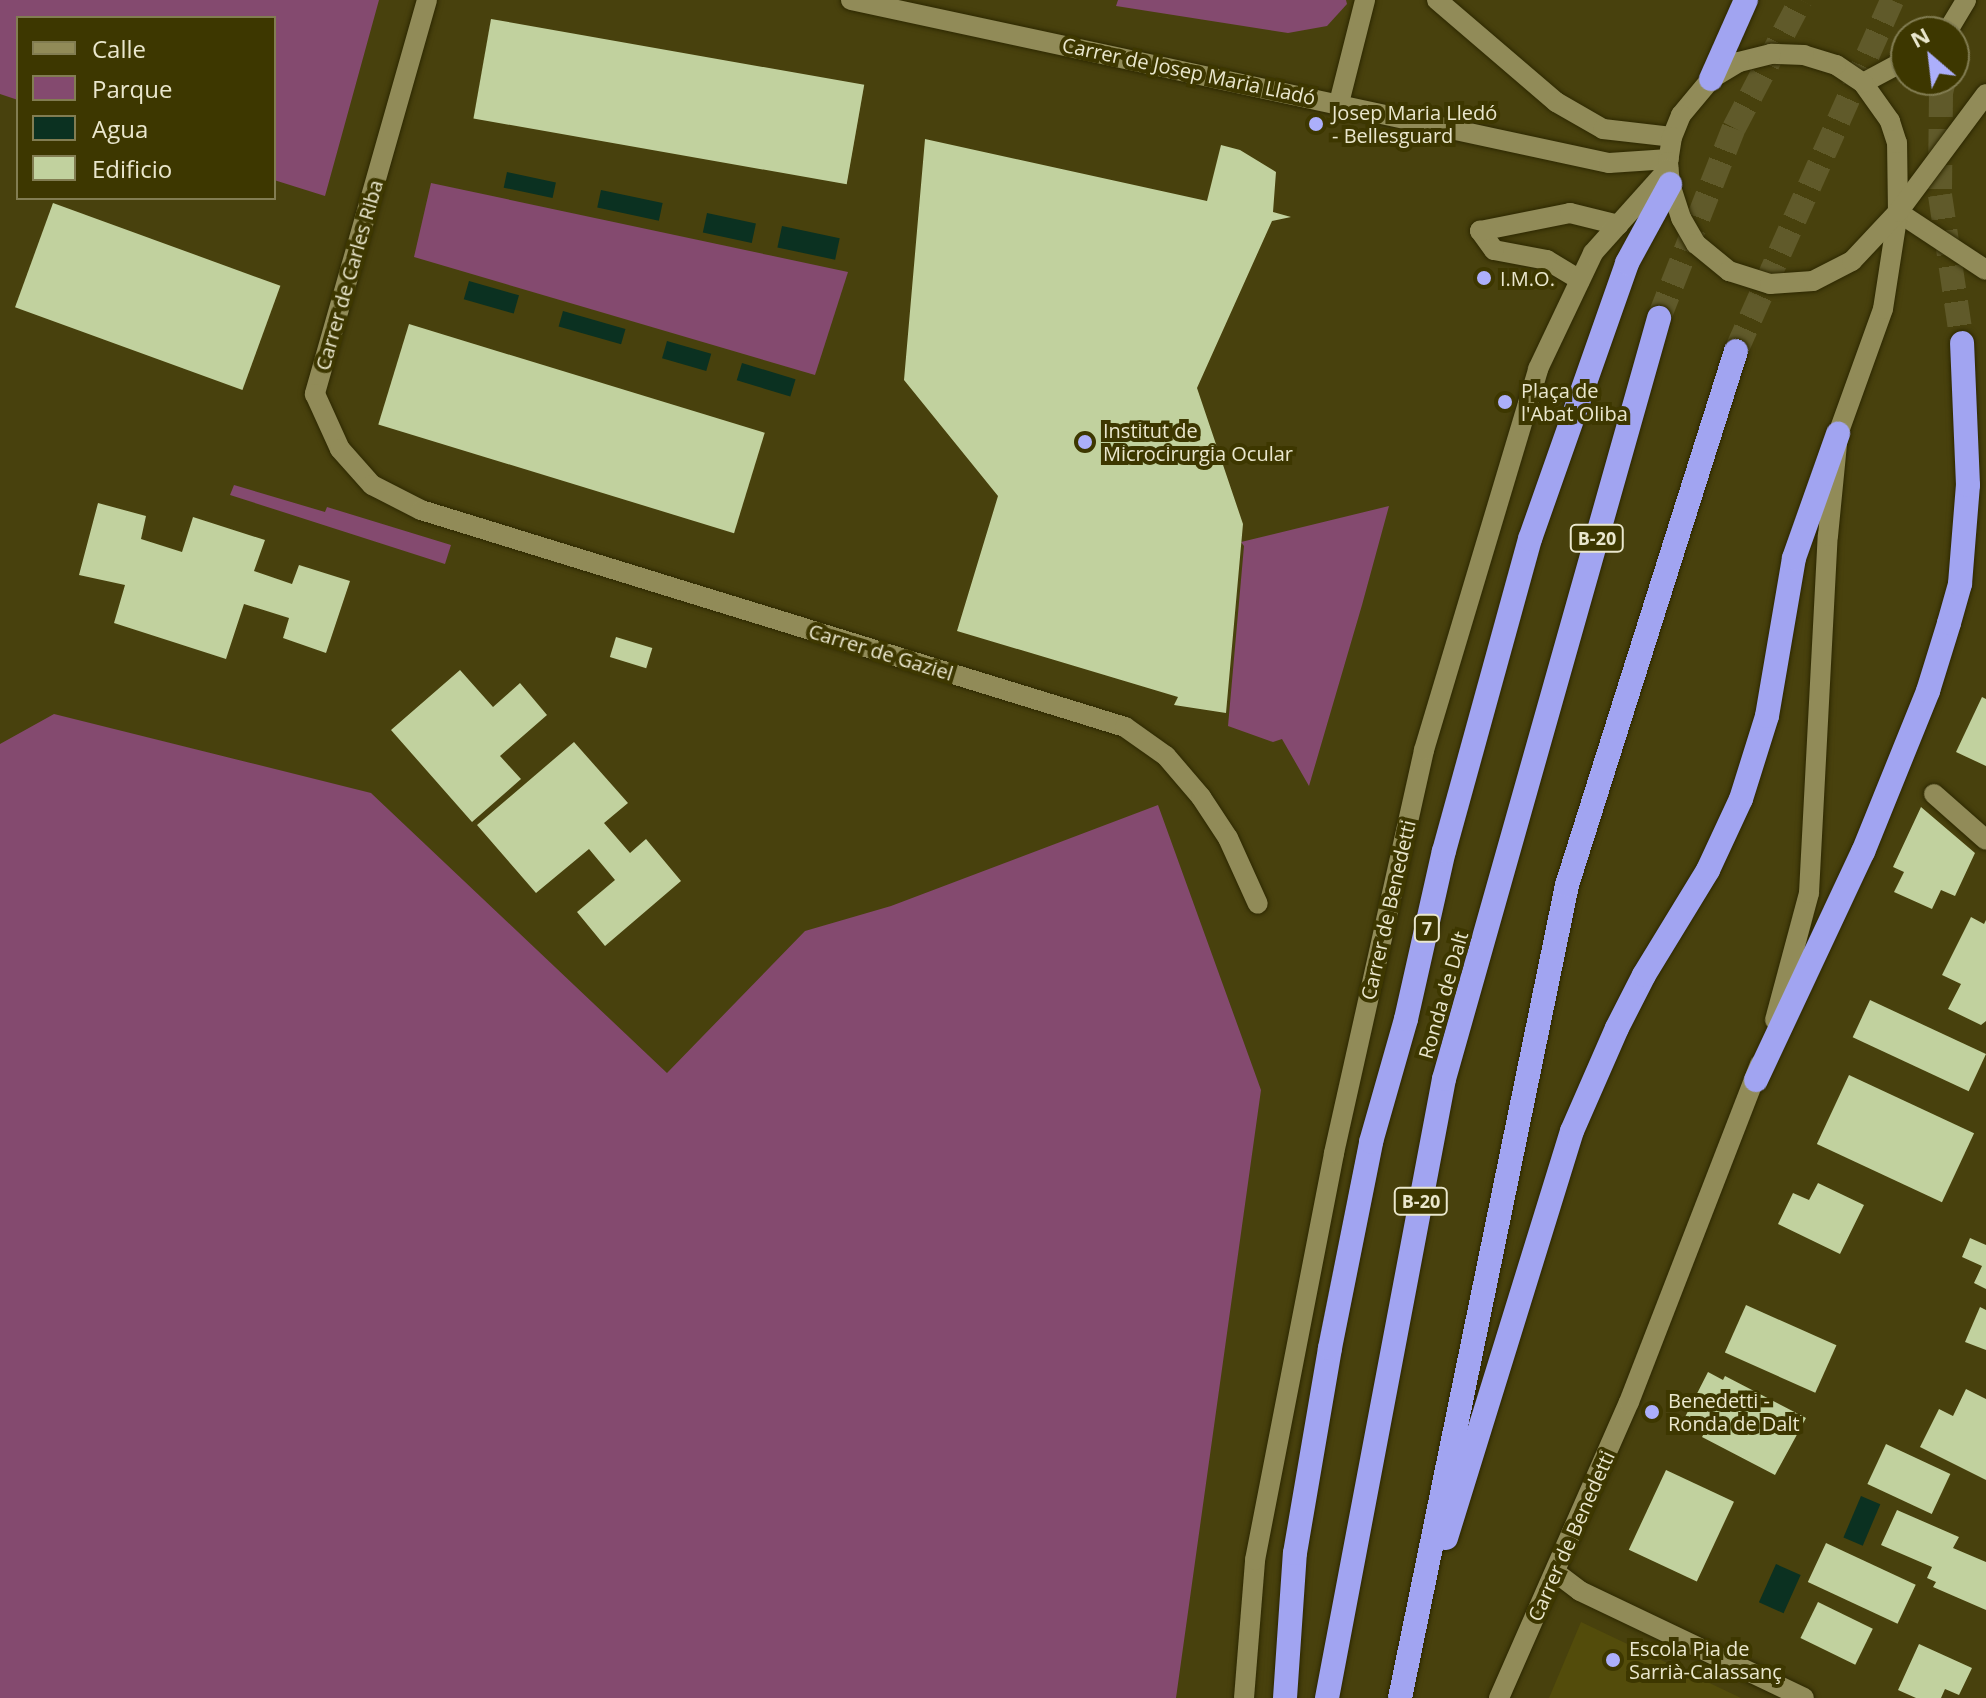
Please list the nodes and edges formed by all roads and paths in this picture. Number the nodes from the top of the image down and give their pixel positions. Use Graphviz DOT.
graph roads {
  1 [pos="427,0"];
  2 [pos="851,0"];
  3 [pos="1365,0"];
  4 [pos="1437,0"];
  5 [pos="1746,0"];
  6 [pos="1890,69"];
  7 [pos="1711,79"];
  8 [pos="1863,83"];
  9 [pos="1986,94"];
  10 [pos="1339,103"];
  11 [pos="1672,137"];
  12 [pos="1669,170"];
  13 [pos="1898,212"];
  14 [pos="1619,225"];
  15 [pos="1986,270"];
  16 [pos="1580,280"];
  17 [pos="1659,318"];
  18 [pos="1962,343"];
  19 [pos="1736,351"];
  20 [pos="1838,434"];
  21 [pos="421,510"];
  22 [pos="1934,794"];
  23 [pos="1986,840"];
  24 [pos="1258,904"];
  25 [pos="1756,1080"];
  26 [pos="1555,1572"];
  27 [pos="1402,1686"];
  28 [pos="1244,1698"];
  29 [pos="1285,1698"];
  30 [pos="1327,1698"];
  31 [pos="1499,1698"];
  32 [pos="1804,1698"];
  1 -- 21 [label="street, Carrer de Carles Riba"];
  2 -- 10 [label="street, Carrer de Josep Maria Lladó"];
  3 -- 10 [label="street"];
  4 -- 11 [label="street"];
  5 -- 7 [label="highway"];
  6 -- 8 [label="street"];
  7 -- 8 [label="street"];
  7 -- 11 [label="street"];
  8 -- 13 [label="street"];
  9 -- 13 [label="street"];
  10 -- 12 [label="street, Carrer de Josep Maria Lladó"];
  11 -- 12 [label="street"];
  12 -- 13 [label="street"];
  12 -- 14 [label="street, Carrer de Benedetti"];
  12 -- 29 [label="highway, 7"];
  13 -- 15 [label="street"];
  13 -- 20 [label="street, Carrer de Benedetti"];
  14 -- 16 [label="street, Carrer de Benedetti"];
  14 -- 16 [label="street"];
  16 -- 28 [label="street, Carrer de Benedetti"];
  17 -- 30 [label="highway, Ronda de Dalt / B-20"];
  18 -- 25 [label="highway"];
  19 -- 27 [label="highway"];
  20 -- 25 [label="street, Carrer de Benedetti"];
  20 -- 27 [label="highway"];
  21 -- 24 [label="street, Carrer de Gaziel"];
  22 -- 23 [label="street"];
  25 -- 26 [label="street, Carrer de Benedetti"];
  26 -- 31 [label="street, Carrer de Benedetti"];
  26 -- 32 [label="street"];
}
